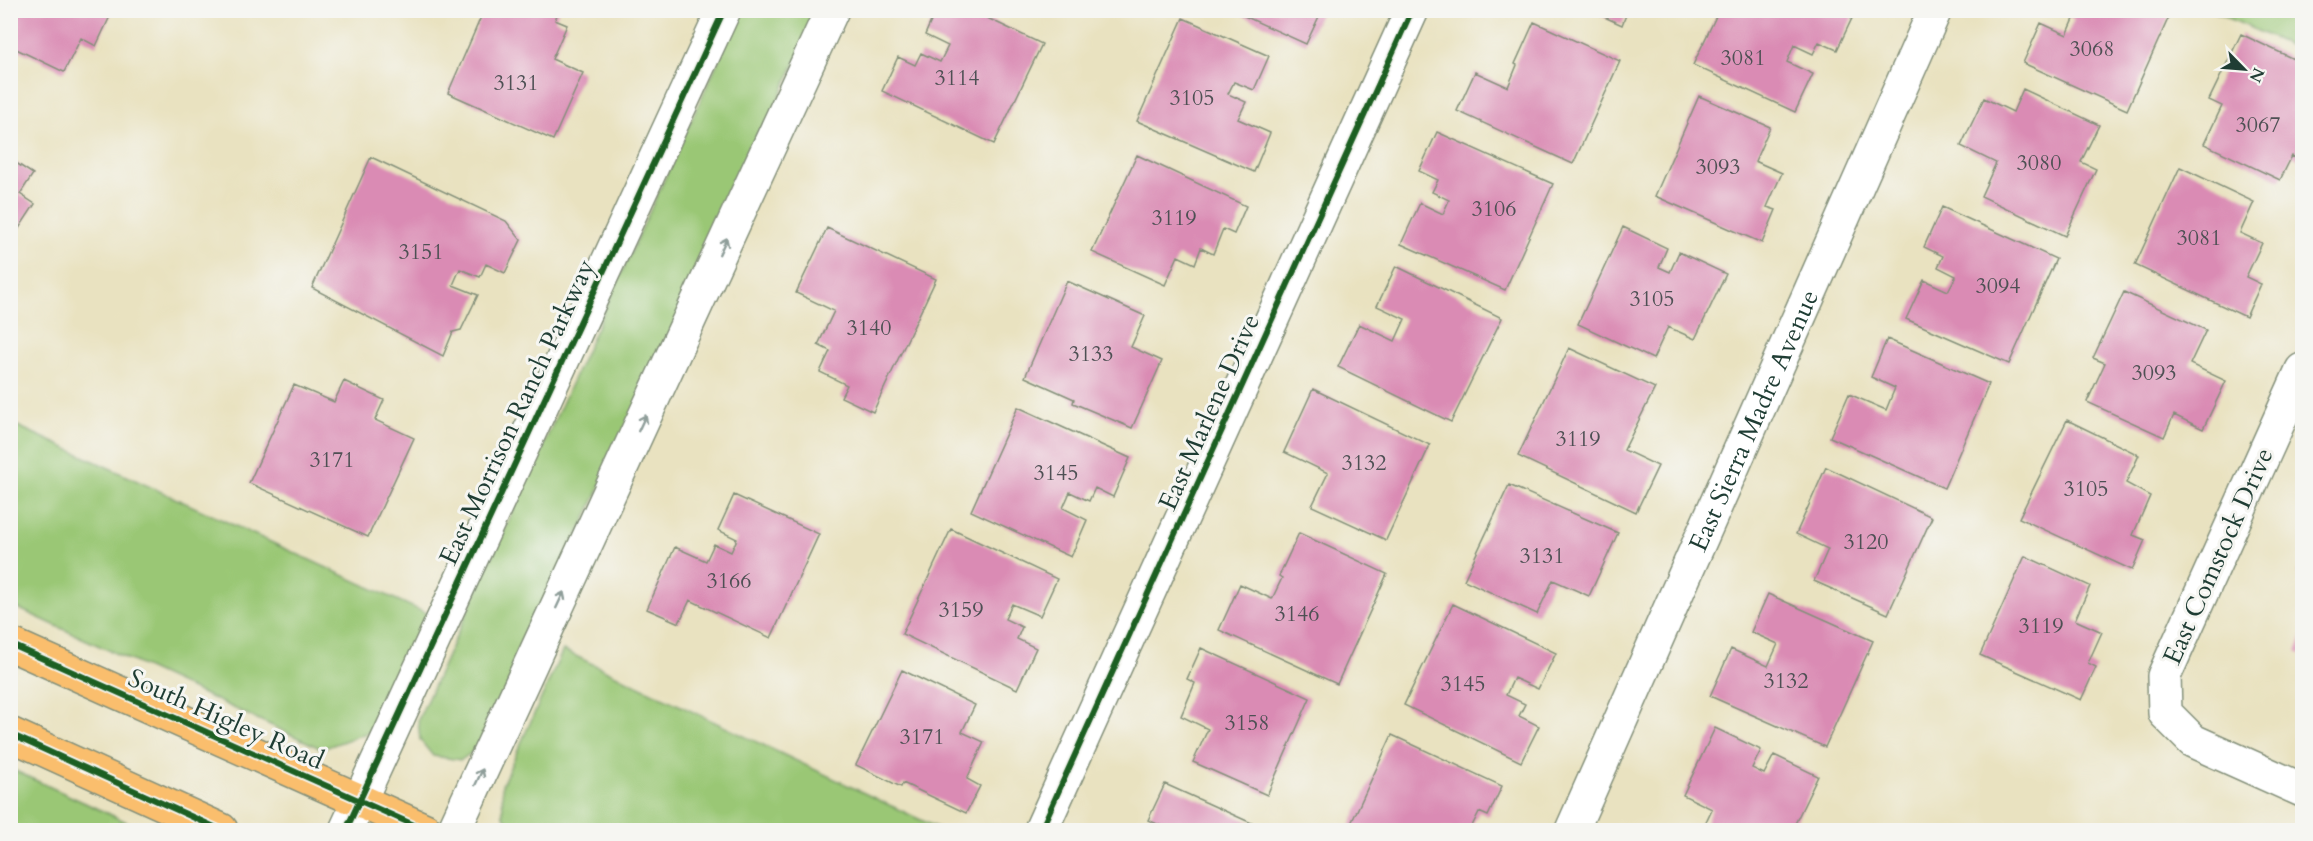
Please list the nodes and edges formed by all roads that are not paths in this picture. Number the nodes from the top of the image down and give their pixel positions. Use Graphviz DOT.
graph roads {
  1 [pos="724,10"];
  2 [pos="832,10"];
  3 [pos="1412,10"];
  4 [pos="1935,10"];
  5 [pos="2302,370"];
  6 [pos="10,644"];
  7 [pos="10,734"];
  8 [pos="2302,790"];
  9 [pos="360,800"];
  10 [pos="221,831"];
  11 [pos="346,831"];
  12 [pos="425,831"];
  13 [pos="454,831"];
  14 [pos="1041,831"];
  15 [pos="1572,831"];
  1 -- 9 [label="street, East Morrison Ranch Parkway"];
  13 -- 2 [label="street, one-way"];
  3 -- 14 [label="street, East Marlene Drive"];
  4 -- 15 [label="street, East Sierra Madre Avenue"];
  5 -- 8 [label="street, East Comstock Drive"];
  6 -- 9 [label="main road, South Higley Road"];
  7 -- 10 [label="main road"];
  9 -- 11 [label="street, East Morrison Ranch Parkway"];
  9 -- 12 [label="main road, South Higley Road"];
}
